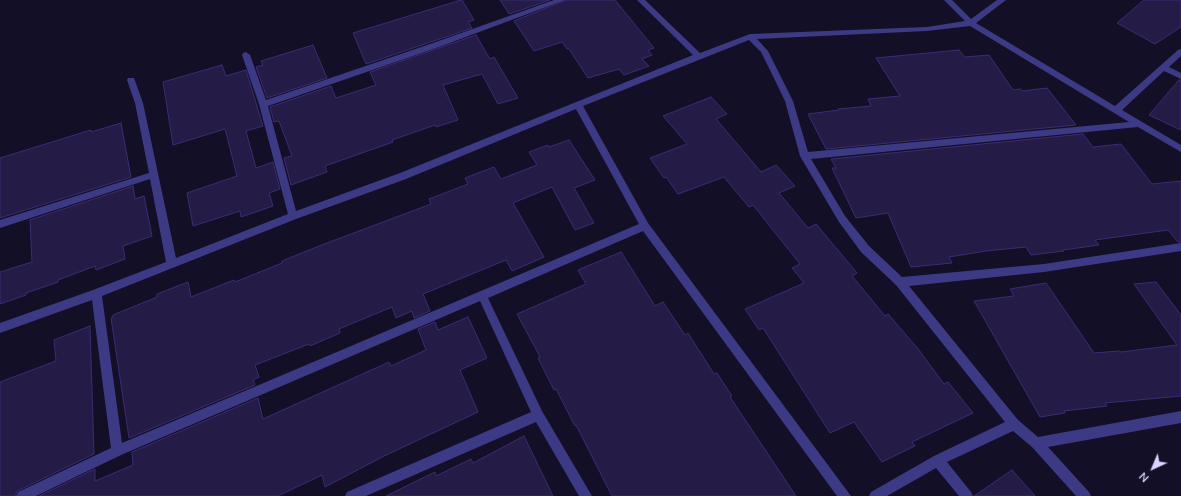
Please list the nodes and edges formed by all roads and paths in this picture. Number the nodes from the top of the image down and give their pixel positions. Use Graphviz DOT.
graph roads {
  1 [pos="562,0"];
  2 [pos="641,0"];
  3 [pos="948,0"];
  4 [pos="1002,0"];
  5 [pos="971,23"];
  6 [pos="750,37"];
  7 [pos="1181,52"];
  8 [pos="246,55"];
  9 [pos="699,56"];
  10 [pos="1164,68"];
  11 [pos="1181,76"];
  12 [pos="131,80"];
  13 [pos="263,104"];
  14 [pos="578,106"];
  15 [pos="1116,110"];
  16 [pos="1140,124"];
  17 [pos="1181,149"];
  18 [pos="805,156"];
  19 [pos="152,175"];
  20 [pos="293,216"];
  21 [pos="0,224"];
  22 [pos="645,226"];
  23 [pos="1181,247"];
  24 [pos="172,264"];
  25 [pos="900,282"];
  26 [pos="96,294"];
  27 [pos="482,296"];
  28 [pos="0,328"];
  29 [pos="538,414"];
  30 [pos="1181,417"];
  31 [pos="1014,424"];
  32 [pos="1036,443"];
  33 [pos="117,451"];
  34 [pos="938,460"];
  35 [pos="22,496"];
  36 [pos="351,496"];
  37 [pos="586,496"];
  38 [pos="844,496"];
  39 [pos="875,496"];
  40 [pos="966,496"];
  41 [pos="1084,496"];
  1 -- 13 [label="street"];
  2 -- 9 [label="street"];
  3 -- 5 [label="street"];
  4 -- 5 [label="street"];
  5 -- 6 [label="street"];
  5 -- 15 [label="street"];
  6 -- 9 [label="street"];
  6 -- 18 [label="street"];
  7 -- 10 [label="street"];
  8 -- 13 [label="street"];
  9 -- 14 [label="street"];
  10 -- 11 [label="street"];
  10 -- 15 [label="street"];
  12 -- 19 [label="street"];
  13 -- 20 [label="street"];
  14 -- 20 [label="street"];
  14 -- 22 [label="street"];
  15 -- 16 [label="street"];
  16 -- 17 [label="street"];
  16 -- 18 [label="street"];
  18 -- 25 [label="street"];
  19 -- 21 [label="street"];
  19 -- 24 [label="street"];
  20 -- 24 [label="street"];
  22 -- 27 [label="street"];
  22 -- 38 [label="street"];
  23 -- 25 [label="street"];
  24 -- 26 [label="street"];
  25 -- 31 [label="street"];
  26 -- 28 [label="street"];
  26 -- 33 [label="street"];
  27 -- 29 [label="street"];
  27 -- 33 [label="street"];
  29 -- 36 [label="street"];
  29 -- 37 [label="street"];
  30 -- 32 [label="street"];
  31 -- 32 [label="street"];
  31 -- 34 [label="street"];
  32 -- 41 [label="street"];
  33 -- 35 [label="street"];
  34 -- 39 [label="street"];
  34 -- 40 [label="street"];
}
